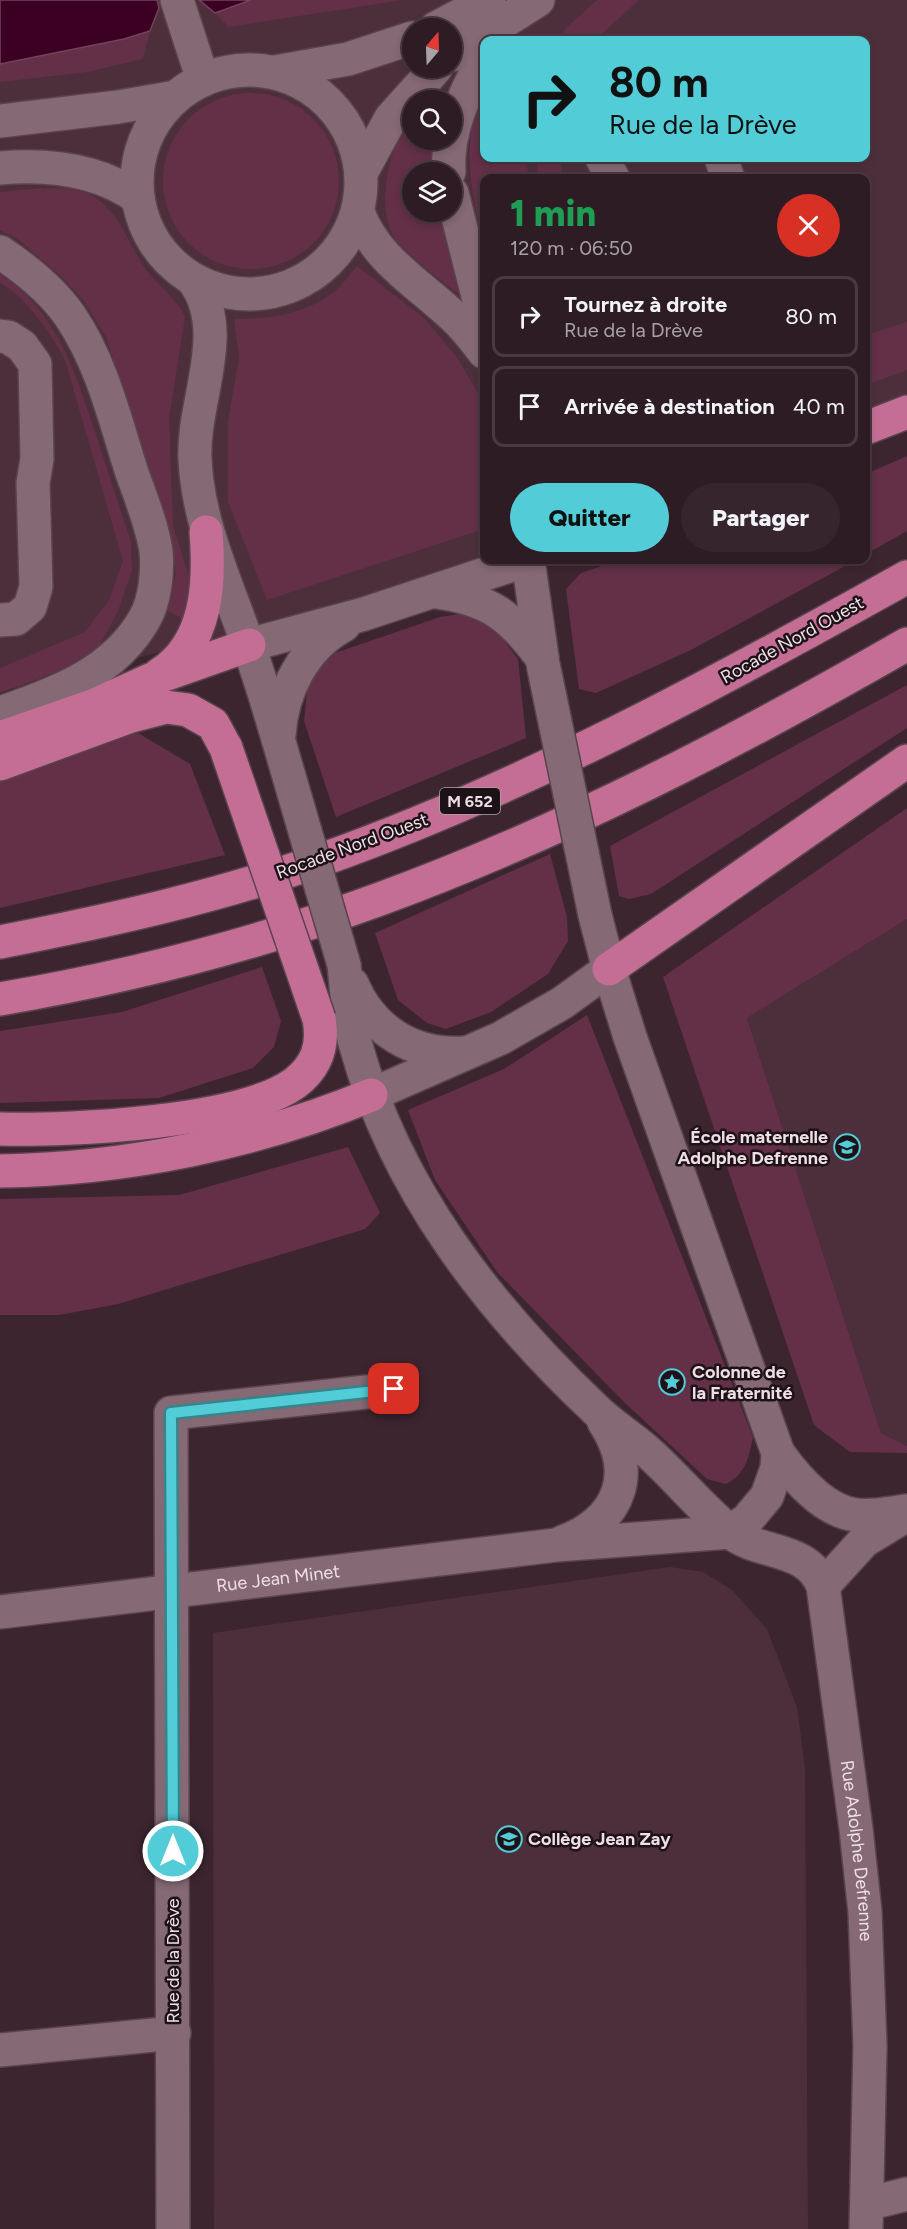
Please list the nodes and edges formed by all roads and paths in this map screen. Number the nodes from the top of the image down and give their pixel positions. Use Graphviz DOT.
graph roads {
  1 [pos="177,0"];
  2 [pos="514,4"];
  3 [pos="462,20"];
  4 [pos="498,36"];
  5 [pos="402,41"];
  6 [pos="462,47"];
  7 [pos="480,66"];
  8 [pos="271,72"];
  9 [pos="427,78"];
  10 [pos="189,88"];
  11 [pos="0,121"];
  12 [pos="449,162"];
  13 [pos="0,168"];
  14 [pos="361,172"];
  15 [pos="138,198"];
  16 [pos="358,212"];
  17 [pos="459,222"];
  18 [pos="0,252"];
  19 [pos="194,280"];
  20 [pos="480,304"];
  21 [pos="0,336"];
  22 [pos="480,347"];
  23 [pos="907,412"];
  24 [pos="870,426"];
  25 [pos="207,532"];
  26 [pos="516,564"];
  27 [pos="529,564"];
  28 [pos="907,577"];
  29 [pos="436,592"];
  30 [pos="364,614"];
  31 [pos="0,620"];
  32 [pos="907,644"];
  33 [pos="249,645"];
  34 [pos="543,661"];
  35 [pos="150,680"];
  36 [pos="0,713"];
  37 [pos="0,738"];
  38 [pos="279,742"];
  39 [pos="907,760"];
  40 [pos="0,764"];
  41 [pos="0,942"];
  42 [pos="344,965"];
  43 [pos="609,969"];
  44 [pos="0,999"];
  45 [pos="472,1053"];
  46 [pos="371,1095"];
  47 [pos="0,1129"];
  48 [pos="0,1171"];
  49 [pos="394,1389"];
  50 [pos="596,1410"];
  51 [pos="777,1453"];
  52 [pos="907,1513"];
  53 [pos="730,1532"];
  54 [pos="556,1545"];
  55 [pos="822,1586"];
  56 [pos="172,1590"];
  57 [pos="0,1612"];
  58 [pos="174,2033"];
  59 [pos="0,2050"];
  60 [pos="907,2194"];
  61 [pos="866,2216"];
  62 [pos="173,2229"];
  1 -- 10 [label="street"];
  2 -- 3 [label="street"];
  2 -- 4 [label="street"];
  2 -- 6 [label="street"];
  5 -- 8 [label="street"];
  7 -- 12 [label="street"];
  8 -- 10 [label="street"];
  8 -- 14 [label="street"];
  9 -- 14 [label="street"];
  10 -- 11 [label="street"];
  10 -- 15 [label="street"];
  13 -- 15 [label="street"];
  14 -- 16 [label="street"];
  15 -- 19 [label="street"];
  16 -- 19 [label="street"];
  16 -- 22 [label="street"];
  17 -- 20 [label="street"];
  18 -- 36 [label="street"];
  19 -- 25 [label="street"];
  21 -- 31 [label="street"];
  23 -- 24 [label="highway"];
  25 -- 33 [label="street"];
  25 -- 35 [label="highway"];
  26 -- 29 [label="street"];
  27 -- 34 [label="street"];
  28 -- 41 [label="highway, Rocade Nord Ouest / M 652"];
  29 -- 30 [label="street"];
  29 -- 34 [label="street"];
  30 -- 33 [label="street"];
  30 -- 38 [label="street"];
  32 -- 44 [label="highway"];
  33 -- 35 [label="highway"];
  33 -- 38 [label="street"];
  34 -- 43 [label="street, bridge"];
  35 -- 37 [label="highway"];
  38 -- 42 [label="street, bridge"];
  39 -- 43 [label="highway"];
  40 -- 47 [label="highway, bridge"];
  42 -- 45 [label="street"];
  42 -- 46 [label="street"];
  43 -- 45 [label="street"];
  43 -- 51 [label="street"];
  45 -- 46 [label="street"];
  46 -- 48 [label="highway"];
  46 -- 50 [label="street"];
  49 -- 56 [label="street, Rue de la Drève"];
  50 -- 53 [label="street"];
  50 -- 54 [label="street, Rue Jean Minet"];
  51 -- 52 [label="street"];
  51 -- 53 [label="street"];
  52 -- 55 [label="street"];
  53 -- 54 [label="street, Rue Jean Minet"];
  53 -- 55 [label="street"];
  54 -- 56 [label="street, Rue Jean Minet"];
  55 -- 61 [label="street, Rue Adolphe Defrenne"];
  56 -- 57 [label="street, Rue Jean Minet"];
  56 -- 58 [label="street, Rue de la Drève"];
  58 -- 59 [label="street"];
  58 -- 62 [label="street, Rue de la Drève"];
  60 -- 61 [label="street"];
}
